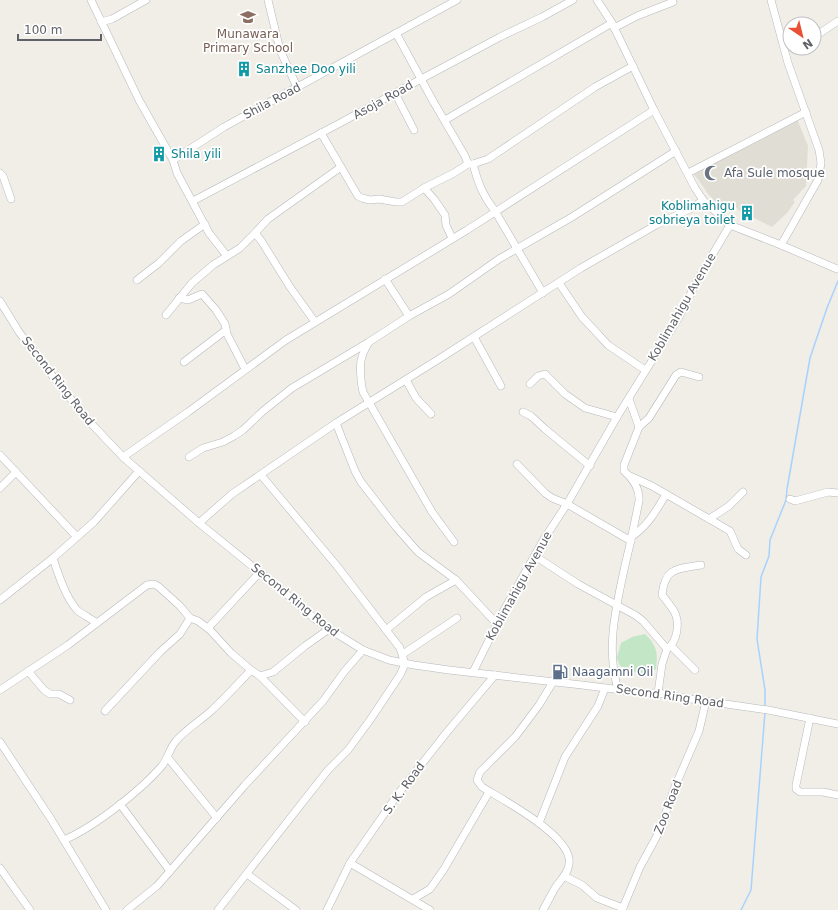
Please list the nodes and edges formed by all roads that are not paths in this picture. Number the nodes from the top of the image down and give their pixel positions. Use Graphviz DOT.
graph roads {
  1 [pos="91,0"];
  2 [pos="146,0"];
  3 [pos="268,0"];
  4 [pos="457,0"];
  5 [pos="573,0"];
  6 [pos="597,0"];
  7 [pos="771,0"];
  8 [pos="673,2"];
  9 [pos="838,21"];
  10 [pos="101,22"];
  11 [pos="613,26"];
  12 [pos="822,32"];
  13 [pos="396,33"];
  14 [pos="782,34"];
  15 [pos="789,56"];
  16 [pos="634,66"];
  17 [pos="421,79"];
  18 [pos="297,87"];
  19 [pos="394,93"];
  20 [pos="654,110"];
  21 [pos="806,112"];
  22 [pos="445,120"];
  23 [pos="414,130"];
  24 [pos="322,132"];
  25 [pos="676,151"];
  26 [pos="173,160"];
  27 [pos="471,164"];
  28 [pos="341,167"];
  29 [pos="0,173"];
  30 [pos="688,174"];
  31 [pos="424,188"];
  32 [pos="11,199"];
  33 [pos="703,200"];
  34 [pos="193,201"];
  35 [pos="495,211"];
  36 [pos="205,224"];
  37 [pos="730,225"];
  38 [pos="255,233"];
  39 [pos="452,238"];
  40 [pos="781,245"];
  41 [pos="517,248"];
  42 [pos="227,256"];
  43 [pos="837,269"];
  44 [pos="385,279"];
  45 [pos="137,280"];
  46 [pos="558,283"];
  47 [pos="543,293"];
  48 [pos="179,298"];
  49 [pos="0,301"];
  50 [pos="166,315"];
  51 [pos="409,316"];
  52 [pos="315,322"];
  53 [pos="226,330"];
  54 [pos="474,337"];
  55 [pos="369,342"];
  56 [pos="184,362"];
  57 [pos="246,369"];
  58 [pos="645,370"];
  59 [pos="699,377"];
  60 [pos="406,380"];
  61 [pos="530,384"];
  62 [pos="501,386"];
  63 [pos="629,399"];
  64 [pos="368,403"];
  65 [pos="523,412"];
  66 [pos="431,414"];
  67 [pos="617,417"];
  68 [pos="336,423"];
  69 [pos="639,427"];
  70 [pos="0,455"];
  71 [pos="123,457"];
  72 [pos="189,457"];
  73 [pos="517,464"];
  74 [pos="590,466"];
  75 [pos="139,471"];
  76 [pos="16,472"];
  77 [pos="261,475"];
  78 [pos="629,475"];
  79 [pos="0,488"];
  80 [pos="743,492"];
  81 [pos="838,493"];
  82 [pos="666,494"];
  83 [pos="790,499"];
  84 [pos="567,504"];
  85 [pos="709,519"];
  86 [pos="199,523"];
  87 [pos="77,537"];
  88 [pos="631,539"];
  89 [pos="454,542"];
  90 [pos="746,555"];
  91 [pos="535,556"];
  92 [pos="53,558"];
  93 [pos="701,565"];
  94 [pos="260,572"];
  95 [pos="456,580"];
  96 [pos="0,600"];
  97 [pos="616,604"];
  98 [pos="190,618"];
  99 [pos="457,618"];
  100 [pos="97,623"];
  101 [pos="497,624"];
  102 [pos="208,628"];
  103 [pos="328,629"];
  104 [pos="386,630"];
  105 [pos="669,648"];
  106 [pos="363,650"];
  107 [pos="403,654"];
  108 [pos="405,664"];
  109 [pos="251,670"];
  110 [pos="695,670"];
  111 [pos="28,671"];
  112 [pos="473,672"];
  113 [pos="260,676"];
  114 [pos="495,676"];
  115 [pos="553,682"];
  116 [pos="605,688"];
  117 [pos="618,689"];
  118 [pos="0,690"];
  119 [pos="658,693"];
  120 [pos="70,700"];
  121 [pos="706,701"];
  122 [pos="105,711"];
  123 [pos="810,718"];
  124 [pos="305,722"];
  125 [pos="838,724"];
  126 [pos="0,742"];
  127 [pos="168,758"];
  128 [pos="489,792"];
  129 [pos="838,795"];
  130 [pos="120,804"];
  131 [pos="216,818"];
  132 [pos="539,823"];
  133 [pos="64,840"];
  134 [pos="350,864"];
  135 [pos="0,868"];
  136 [pos="170,871"];
  137 [pos="247,874"];
  138 [pos="564,876"];
  139 [pos="413,899"];
  140 [pos="623,909"];
  141 [pos="30,910"];
  142 [pos="106,910"];
  143 [pos="127,910"];
  144 [pos="218,910"];
  145 [pos="296,910"];
  146 [pos="327,910"];
  147 [pos="430,910"];
  148 [pos="543,910"];
  1 -- 10 [label="street"];
  2 -- 10 [label="street"];
  3 -- 18 [label="street"];
  4 -- 13 [label="street, Shila Road"];
  5 -- 17 [label="street, Asoja Road"];
  6 -- 11 [label="street"];
  7 -- 14 [label="street"];
  8 -- 11 [label="street"];
  9 -- 12 [label="street"];
  10 -- 26 [label="street"];
  11 -- 16 [label="street"];
  11 -- 22 [label="street"];
  13 -- 17 [label="street"];
  13 -- 18 [label="street, Shila Road"];
  15 -- 21 [label="street"];
  16 -- 20 [label="street"];
  16 -- 27 [label="street"];
  17 -- 19 [label="street, Asoja Road"];
  17 -- 22 [label="street"];
  18 -- 26 [label="street, Shila Road"];
  19 -- 23 [label="street"];
  19 -- 24 [label="street, Asoja Road"];
  20 -- 25 [label="street"];
  20 -- 35 [label="street"];
  21 -- 30 [label="street"];
  21 -- 40 [label="street"];
  22 -- 27 [label="street"];
  24 -- 28 [label="street"];
  24 -- 34 [label="street, Asoja Road"];
  25 -- 30 [label="street"];
  25 -- 41 [label="street"];
  26 -- 34 [label="street"];
  27 -- 31 [label="street"];
  27 -- 35 [label="street"];
  28 -- 31 [label="street"];
  28 -- 38 [label="street"];
  29 -- 32 [label="street"];
  30 -- 33 [label="street"];
  31 -- 39 [label="street"];
  33 -- 37 [label="street"];
  33 -- 46 [label="street"];
  34 -- 36 [label="street"];
  35 -- 39 [label="street"];
  35 -- 41 [label="street"];
  36 -- 42 [label="street"];
  36 -- 45 [label="street"];
  37 -- 40 [label="street"];
  37 -- 58 [label="street, Koblimahigu Avenue"];
  38 -- 42 [label="street"];
  38 -- 52 [label="street"];
  39 -- 44 [label="street"];
  40 -- 43 [label="street"];
  41 -- 47 [label="street"];
  41 -- 51 [label="street"];
  42 -- 48 [label="street"];
  44 -- 51 [label="street"];
  44 -- 52 [label="street"];
  46 -- 47 [label="street"];
  46 -- 58 [label="street"];
  47 -- 54 [label="street"];
  48 -- 50 [label="street"];
  48 -- 53 [label="street"];
  49 -- 71 [label="street, Second Ring Road"];
  51 -- 55 [label="street"];
  52 -- 57 [label="street"];
  53 -- 56 [label="street"];
  53 -- 57 [label="street"];
  54 -- 60 [label="street"];
  54 -- 62 [label="street"];
  55 -- 64 [label="street"];
  55 -- 72 [label="street"];
  57 -- 71 [label="street"];
  58 -- 63 [label="street, Koblimahigu Avenue"];
  59 -- 69 [label="street"];
  60 -- 64 [label="street"];
  60 -- 66 [label="street"];
  61 -- 67 [label="street"];
  63 -- 67 [label="street, Koblimahigu Avenue"];
  63 -- 69 [label="street"];
  64 -- 68 [label="street"];
  64 -- 89 [label="street"];
  65 -- 74 [label="street"];
  67 -- 74 [label="street, Koblimahigu Avenue"];
  68 -- 77 [label="street"];
  68 -- 95 [label="street"];
  69 -- 78 [label="street"];
  70 -- 76 [label="street"];
  71 -- 75 [label="street, Second Ring Road"];
  73 -- 84 [label="street"];
  74 -- 84 [label="street, Koblimahigu Avenue"];
  75 -- 86 [label="street, Second Ring Road"];
  75 -- 87 [label="street"];
  76 -- 79 [label="street"];
  76 -- 87 [label="street"];
  77 -- 86 [label="street"];
  77 -- 104 [label="street"];
  78 -- 82 [label="street"];
  78 -- 88 [label="street"];
  80 -- 85 [label="street"];
  81 -- 83 [label="street"];
  82 -- 85 [label="street"];
  82 -- 88 [label="street"];
  84 -- 88 [label="street"];
  84 -- 91 [label="street, Koblimahigu Avenue"];
  85 -- 90 [label="street"];
  86 -- 94 [label="street, Second Ring Road"];
  87 -- 92 [label="street"];
  88 -- 97 [label="street"];
  91 -- 97 [label="street"];
  91 -- 101 [label="street, Koblimahigu Avenue"];
  92 -- 96 [label="street"];
  92 -- 100 [label="street"];
  93 -- 105 [label="street"];
  94 -- 102 [label="street"];
  94 -- 103 [label="street, Second Ring Road"];
  95 -- 101 [label="street"];
  95 -- 104 [label="street"];
  97 -- 105 [label="street"];
  97 -- 117 [label="street"];
  98 -- 100 [label="street"];
  98 -- 102 [label="street"];
  98 -- 122 [label="street"];
  99 -- 107 [label="street"];
  100 -- 111 [label="street"];
  101 -- 112 [label="street, Koblimahigu Avenue"];
  102 -- 109 [label="street"];
  103 -- 106 [label="street, Second Ring Road"];
  103 -- 113 [label="street"];
  104 -- 107 [label="street"];
  105 -- 110 [label="street"];
  105 -- 119 [label="street"];
  106 -- 108 [label="street, Second Ring Road"];
  106 -- 124 [label="street"];
  107 -- 108 [label="street"];
  108 -- 112 [label="street, Second Ring Road"];
  108 -- 137 [label="street"];
  109 -- 113 [label="street"];
  109 -- 127 [label="street"];
  111 -- 118 [label="street"];
  111 -- 120 [label="street"];
  112 -- 114 [label="street, Second Ring Road"];
  113 -- 124 [label="street"];
  114 -- 115 [label="street, Second Ring Road"];
  114 -- 134 [label="street, S. K. Road"];
  115 -- 116 [label="street, Second Ring Road"];
  115 -- 128 [label="street"];
  116 -- 117 [label="street, Second Ring Road"];
  116 -- 132 [label="street"];
  117 -- 119 [label="street, Second Ring Road"];
  119 -- 121 [label="street, Second Ring Road"];
  121 -- 123 [label="street, Second Ring Road"];
  121 -- 140 [label="street, Zoo Road"];
  123 -- 125 [label="street, Second Ring Road"];
  123 -- 129 [label="street"];
  124 -- 131 [label="street"];
  126 -- 133 [label="street"];
  127 -- 130 [label="street"];
  127 -- 131 [label="street"];
  128 -- 132 [label="street"];
  128 -- 139 [label="street"];
  130 -- 133 [label="street"];
  130 -- 136 [label="street"];
  131 -- 136 [label="street"];
  132 -- 138 [label="street"];
  133 -- 142 [label="street"];
  134 -- 139 [label="street"];
  134 -- 146 [label="street, S. K. Road"];
  135 -- 141 [label="street"];
  136 -- 143 [label="street"];
  137 -- 144 [label="street"];
  137 -- 145 [label="street"];
  138 -- 140 [label="street"];
  138 -- 148 [label="street"];
  139 -- 147 [label="street"];
}
